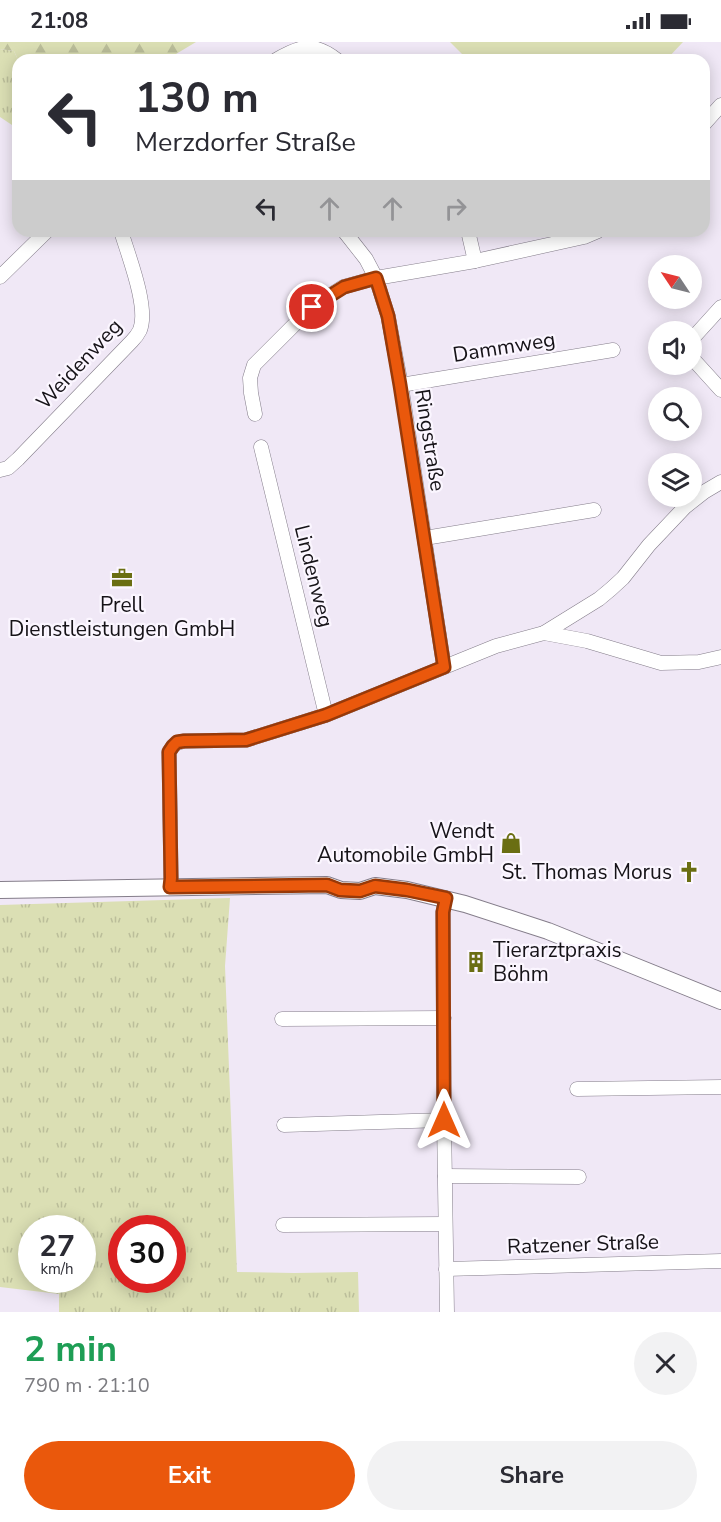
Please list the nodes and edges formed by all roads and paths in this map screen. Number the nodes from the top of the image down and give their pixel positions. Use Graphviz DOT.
graph roads {
  1 [pos="286,54"];
  2 [pos="330,54"];
  3 [pos="721,105"];
  4 [pos="710,117"];
  5 [pos="41,237"];
  6 [pos="123,237"];
  7 [pos="349,237"];
  8 [pos="469,237"];
  9 [pos="576,237"];
  10 [pos="475,261"];
  11 [pos="0,277"];
  12 [pos="376,278"];
  13 [pos="721,307"];
  14 [pos="702,328"];
  15 [pos="614,350"];
  16 [pos="702,369"];
  17 [pos="400,385"];
  18 [pos="721,390"];
  19 [pos="255,414"];
  20 [pos="261,447"];
  21 [pos="0,470"];
  22 [pos="721,482"];
  23 [pos="594,510"];
  24 [pos="425,538"];
  25 [pos="573,614"];
  26 [pos="544,633"];
  27 [pos="578,639"];
  28 [pos="721,657"];
  29 [pos="444,667"];
  30 [pos="326,715"];
  31 [pos="170,887"];
  32 [pos="0,890"];
  33 [pos="446,898"];
  34 [pos="721,1001"];
  35 [pos="444,1018"];
  36 [pos="282,1019"];
  37 [pos="721,1087"];
  38 [pos="577,1089"];
  39 [pos="444,1120"];
  40 [pos="284,1125"];
  41 [pos="445,1176"];
  42 [pos="579,1177"];
  43 [pos="445,1224"];
  44 [pos="283,1225"];
  45 [pos="721,1261"];
  46 [pos="446,1269"];
  47 [pos="447,1312"];
  1 -- 2 [label="street"];
  3 -- 4 [label="street"];
  5 -- 11 [label="street"];
  6 -- 21 [label="street, Weidenweg"];
  7 -- 12 [label="street, Ringstraße"];
  8 -- 10 [label="street"];
  9 -- 10 [label="street"];
  10 -- 12 [label="street"];
  12 -- 17 [label="street, Ringstraße"];
  12 -- 19 [label="street"];
  13 -- 14 [label="street"];
  15 -- 17 [label="street, Dammweg"];
  16 -- 18 [label="street"];
  17 -- 24 [label="street, Ringstraße"];
  20 -- 30 [label="street, Lindenweg"];
  22 -- 25 [label="street"];
  23 -- 24 [label="street"];
  24 -- 29 [label="street, Ringstraße"];
  25 -- 26 [label="street"];
  25 -- 27 [label="street"];
  26 -- 27 [label="street"];
  26 -- 29 [label="street"];
  27 -- 28 [label="street"];
  29 -- 30 [label="street"];
  30 -- 31 [label="street"];
  31 -- 32 [label="street"];
  31 -- 33 [label="street"];
  33 -- 34 [label="street"];
  33 -- 35 [label="street"];
  35 -- 36 [label="street"];
  35 -- 39 [label="street"];
  37 -- 38 [label="street"];
  39 -- 40 [label="street"];
  39 -- 41 [label="street"];
  41 -- 42 [label="street"];
  41 -- 43 [label="street"];
  43 -- 44 [label="street"];
  43 -- 46 [label="street"];
  45 -- 46 [label="street, Ratzener Straße"];
  46 -- 47 [label="street"];
}
